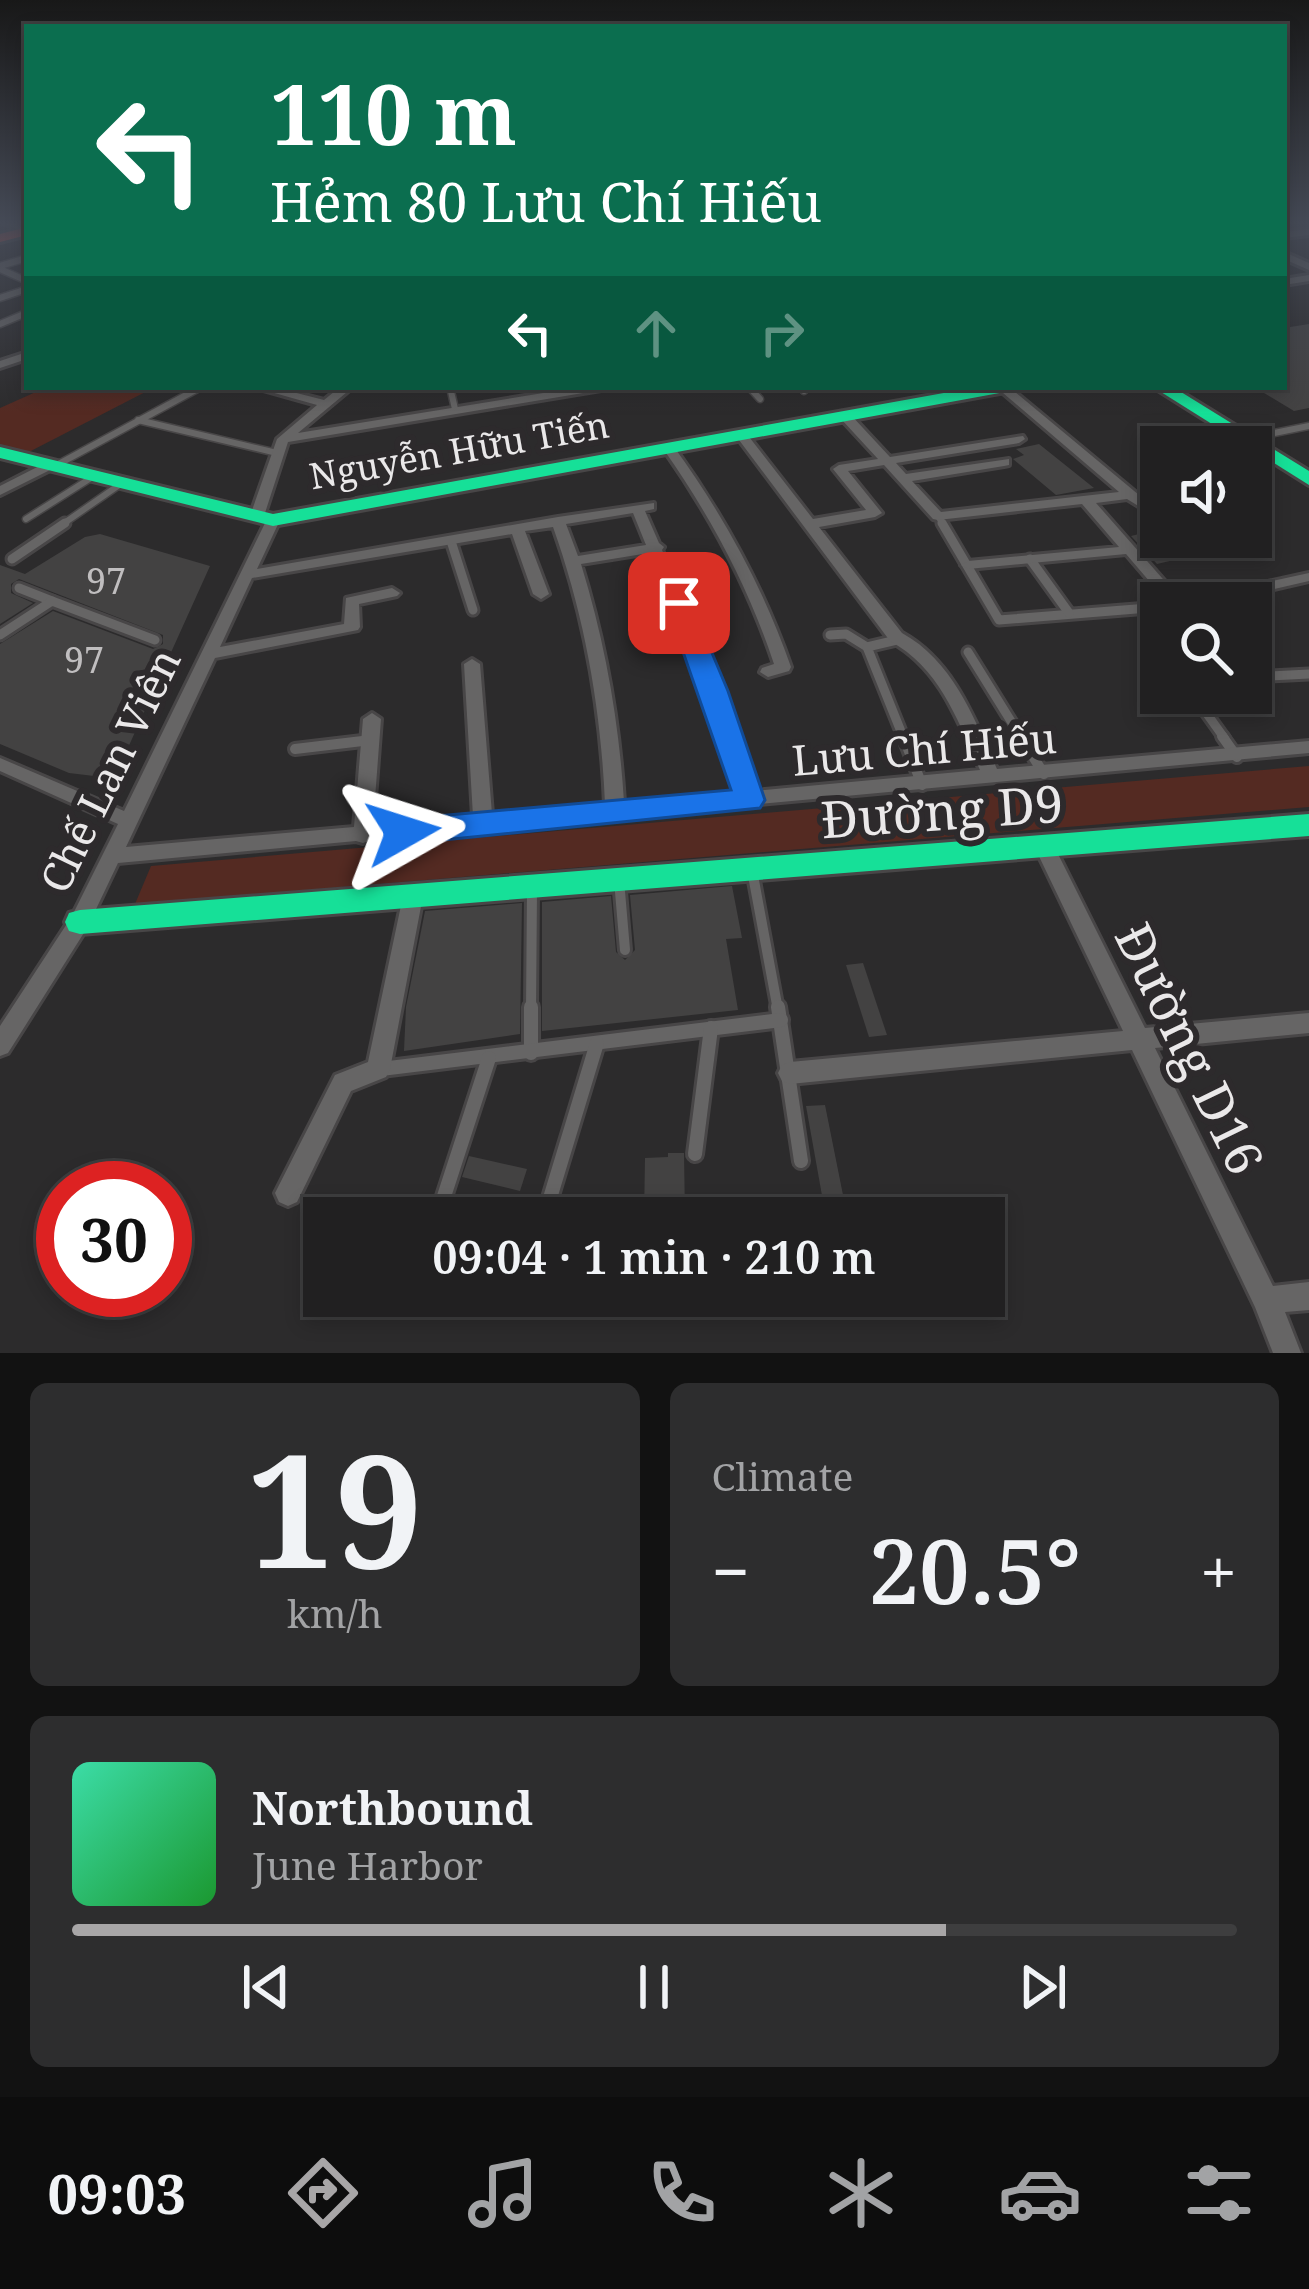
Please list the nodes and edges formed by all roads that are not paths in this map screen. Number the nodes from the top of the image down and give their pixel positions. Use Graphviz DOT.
graph roads {
  1 [pos="24,314"];
  2 [pos="0,324"];
  3 [pos="195,390"];
  4 [pos="271,390"];
  5 [pos="343,390"];
  6 [pos="452,390"];
  7 [pos="494,390"];
  8 [pos="752,390"];
  9 [pos="988,390"];
  10 [pos="1008,390"];
  11 [pos="1149,390"];
  12 [pos="1165,390"];
  13 [pos="542,392"];
  14 [pos="760,399"];
  15 [pos="499,403"];
  16 [pos="326,404"];
  17 [pos="461,408"];
  18 [pos="845,417"];
  19 [pos="138,420"];
  20 [pos="1210,426"];
  21 [pos="1216,426"];
  22 [pos="1309,426"];
  23 [pos="742,436"];
  24 [pos="1272,438"];
  25 [pos="1019,439"];
  26 [pos="280,446"];
  27 [pos="670,450"];
  28 [pos="0,452"];
  29 [pos="890,460"];
  30 [pos="1272,460"];
  31 [pos="1004,462"];
  32 [pos="52,465"];
  33 [pos="1272,465"];
  34 [pos="94,476"];
  35 [pos="905,478"];
  36 [pos="1309,478"];
  37 [pos="122,482"];
  38 [pos="1309,490"];
  39 [pos="0,491"];
  40 [pos="1086,500"];
  41 [pos="938,516"];
  42 [pos="265,518"];
  43 [pos="26,519"];
  44 [pos="558,521"];
  45 [pos="811,524"];
  46 [pos="517,529"];
  47 [pos="451,541"];
  48 [pos="657,547"];
  49 [pos="1128,550"];
  50 [pos="12,559"];
  51 [pos="1030,559"];
  52 [pos="574,561"];
  53 [pos="968,565"];
  54 [pos="246,574"];
  55 [pos="1309,577"];
  56 [pos="1157,582"];
  57 [pos="1272,585"];
  58 [pos="19,587"];
  59 [pos="392,593"];
  60 [pos="541,594"];
  61 [pos="52,601"];
  62 [pos="1140,608"];
  63 [pos="473,610"];
  64 [pos="1069,613"];
  65 [pos="0,635"];
  66 [pos="830,635"];
  67 [pos="901,639"];
  68 [pos="154,640"];
  69 [pos="867,647"];
  70 [pos="968,652"];
  71 [pos="208,654"];
  72 [pos="472,664"];
  73 [pos="768,672"];
  74 [pos="1309,674"];
  75 [pos="1272,675"];
  76 [pos="1207,714"];
  77 [pos="371,729"];
  78 [pos="1309,747"];
  79 [pos="296,749"];
  80 [pos="1237,757"];
  81 [pos="0,764"];
  82 [pos="1044,774"];
  83 [pos="992,777"];
  84 [pos="922,784"];
  85 [pos="749,800"];
  86 [pos="615,812"];
  87 [pos="129,821"];
  88 [pos="483,823"];
  89 [pos="1309,825"];
  90 [pos="363,836"];
  91 [pos="1045,848"];
  92 [pos="114,856"];
  93 [pos="752,870"];
  94 [pos="619,880"];
  95 [pos="532,887"];
  96 [pos="413,896"];
  97 [pos="80,922"];
  98 [pos="625,950"];
  99 [pos="781,1020"];
  100 [pos="1309,1023"];
  101 [pos="711,1028"];
  102 [pos="1135,1039"];
  103 [pos="597,1043"];
  104 [pos="0,1046"];
  105 [pos="530,1053"];
  106 [pos="489,1058"];
  107 [pos="378,1069"];
  108 [pos="790,1072"];
  109 [pos="695,1154"];
  110 [pos="801,1161"];
  111 [pos="288,1193"];
  112 [pos="443,1197"];
  113 [pos="550,1197"];
  114 [pos="1309,1296"];
  115 [pos="1266,1300"];
  116 [pos="1287,1353"];
  1 -- 2 [label="lane"];
  3 -- 19 [label="lane"];
  4 -- 16 [label="street"];
  5 -- 16 [label="street"];
  6 -- 17 [label="lane"];
  7 -- 15 [label="street"];
  8 -- 14 [label="lane"];
  9 -- 18 [label="street, Nguyễn Hữu Tiến"];
  10 -- 40 [label="street"];
  11 -- 20 [label="street"];
  12 -- 21 [label="street"];
  13 -- 15 [label="street"];
  15 -- 17 [label="street"];
  16 -- 26 [label="street"];
  17 -- 26 [label="street"];
  18 -- 23 [label="street, Nguyễn Hữu Tiến"];
  18 -- 29 [label="street"];
  19 -- 26 [label="lane"];
  19 -- 32 [label="lane"];
  22 -- 24 [label="lane"];
  23 -- 27 [label="street, Nguyễn Hữu Tiến"];
  23 -- 45 [label="street"];
  25 -- 29 [label="street"];
  26 -- 42 [label="street, Chế Lan Viên"];
  27 -- 42 [label="street, Nguyễn Hữu Tiến"];
  27 -- 73 [label="street"];
  28 -- 32 [label="street, Nguyễn Hữu Tiến"];
  29 -- 35 [label="street"];
  29 -- 45 [label="street"];
  30 -- 36 [label="street"];
  31 -- 35 [label="street"];
  32 -- 34 [label="street, Nguyễn Hữu Tiến"];
  32 -- 39 [label="street"];
  33 -- 38 [label="street"];
  34 -- 37 [label="street, Nguyễn Hữu Tiến"];
  34 -- 43 [label="lane"];
  35 -- 41 [label="street"];
  37 -- 42 [label="street, Nguyễn Hữu Tiến"];
  37 -- 50 [label="lane"];
  40 -- 41 [label="street"];
  40 -- 49 [label="street"];
  41 -- 53 [label="lane"];
  42 -- 54 [label="street, Chế Lan Viên"];
  44 -- 46 [label="street"];
  44 -- 48 [label="street"];
  44 -- 52 [label="street"];
  45 -- 67 [label="street"];
  46 -- 47 [label="street"];
  46 -- 60 [label="street"];
  47 -- 54 [label="street"];
  47 -- 63 [label="lane"];
  48 -- 52 [label="street"];
  48 -- 85 [label="street"];
  49 -- 51 [label="street"];
  49 -- 56 [label="street"];
  51 -- 53 [label="street"];
  51 -- 64 [label="lane"];
  52 -- 86 [label="street"];
  53 -- 64 [label="lane"];
  54 -- 71 [label="street, Chế Lan Viên"];
  55 -- 57 [label="street"];
  58 -- 61 [label="lane"];
  59 -- 71 [label="street"];
  61 -- 65 [label="lane"];
  61 -- 68 [label="lane"];
  62 -- 64 [label="lane"];
  66 -- 69 [label="lane"];
  67 -- 69 [label="lane"];
  67 -- 83 [label="street"];
  69 -- 84 [label="lane"];
  70 -- 82 [label="lane"];
  71 -- 87 [label="street, Chế Lan Viên"];
  72 -- 88 [label="street"];
  74 -- 75 [label="lane"];
  76 -- 80 [label="lane"];
  77 -- 79 [label="lane"];
  77 -- 90 [label="street"];
  78 -- 80 [label="street, Lưu Chí Hiếu"];
  80 -- 82 [label="street, Lưu Chí Hiếu"];
  81 -- 87 [label="street"];
  82 -- 83 [label="street, Lưu Chí Hiếu"];
  83 -- 84 [label="street, Lưu Chí Hiếu"];
  84 -- 85 [label="street, Lưu Chí Hiếu"];
  85 -- 86 [label="street, Lưu Chí Hiếu"];
  86 -- 88 [label="street, Lưu Chí Hiếu"];
  87 -- 92 [label="street, Chế Lan Viên"];
  88 -- 90 [label="street, Lưu Chí Hiếu"];
  89 -- 91 [label="street, Đường D9"];
  90 -- 92 [label="street, Lưu Chí Hiếu"];
  91 -- 93 [label="street, Đường D9"];
  91 -- 102 [label="street, Đường D16"];
  92 -- 97 [label="street, Chế Lan Viên"];
  93 -- 94 [label="street, Đường D9"];
  93 -- 99 [label="lane"];
  94 -- 95 [label="street, Đường D9"];
  94 -- 98 [label="lane"];
  95 -- 96 [label="street, Đường D9"];
  95 -- 105 [label="lane"];
  96 -- 97 [label="street, Đường D9"];
  96 -- 107 [label="street"];
  97 -- 104 [label="street, Chế Lan Viên"];
  99 -- 101 [label="lane"];
  99 -- 108 [label="lane"];
  100 -- 102 [label="street"];
  101 -- 103 [label="lane"];
  101 -- 109 [label="lane"];
  102 -- 108 [label="street"];
  102 -- 115 [label="street, Đường D16"];
  103 -- 105 [label="lane"];
  103 -- 113 [label="lane"];
  105 -- 106 [label="lane"];
  106 -- 107 [label="lane"];
  106 -- 112 [label="lane"];
  107 -- 111 [label="street"];
  108 -- 110 [label="lane"];
  114 -- 115 [label="street"];
  115 -- 116 [label="street, Đường D16"];
}
